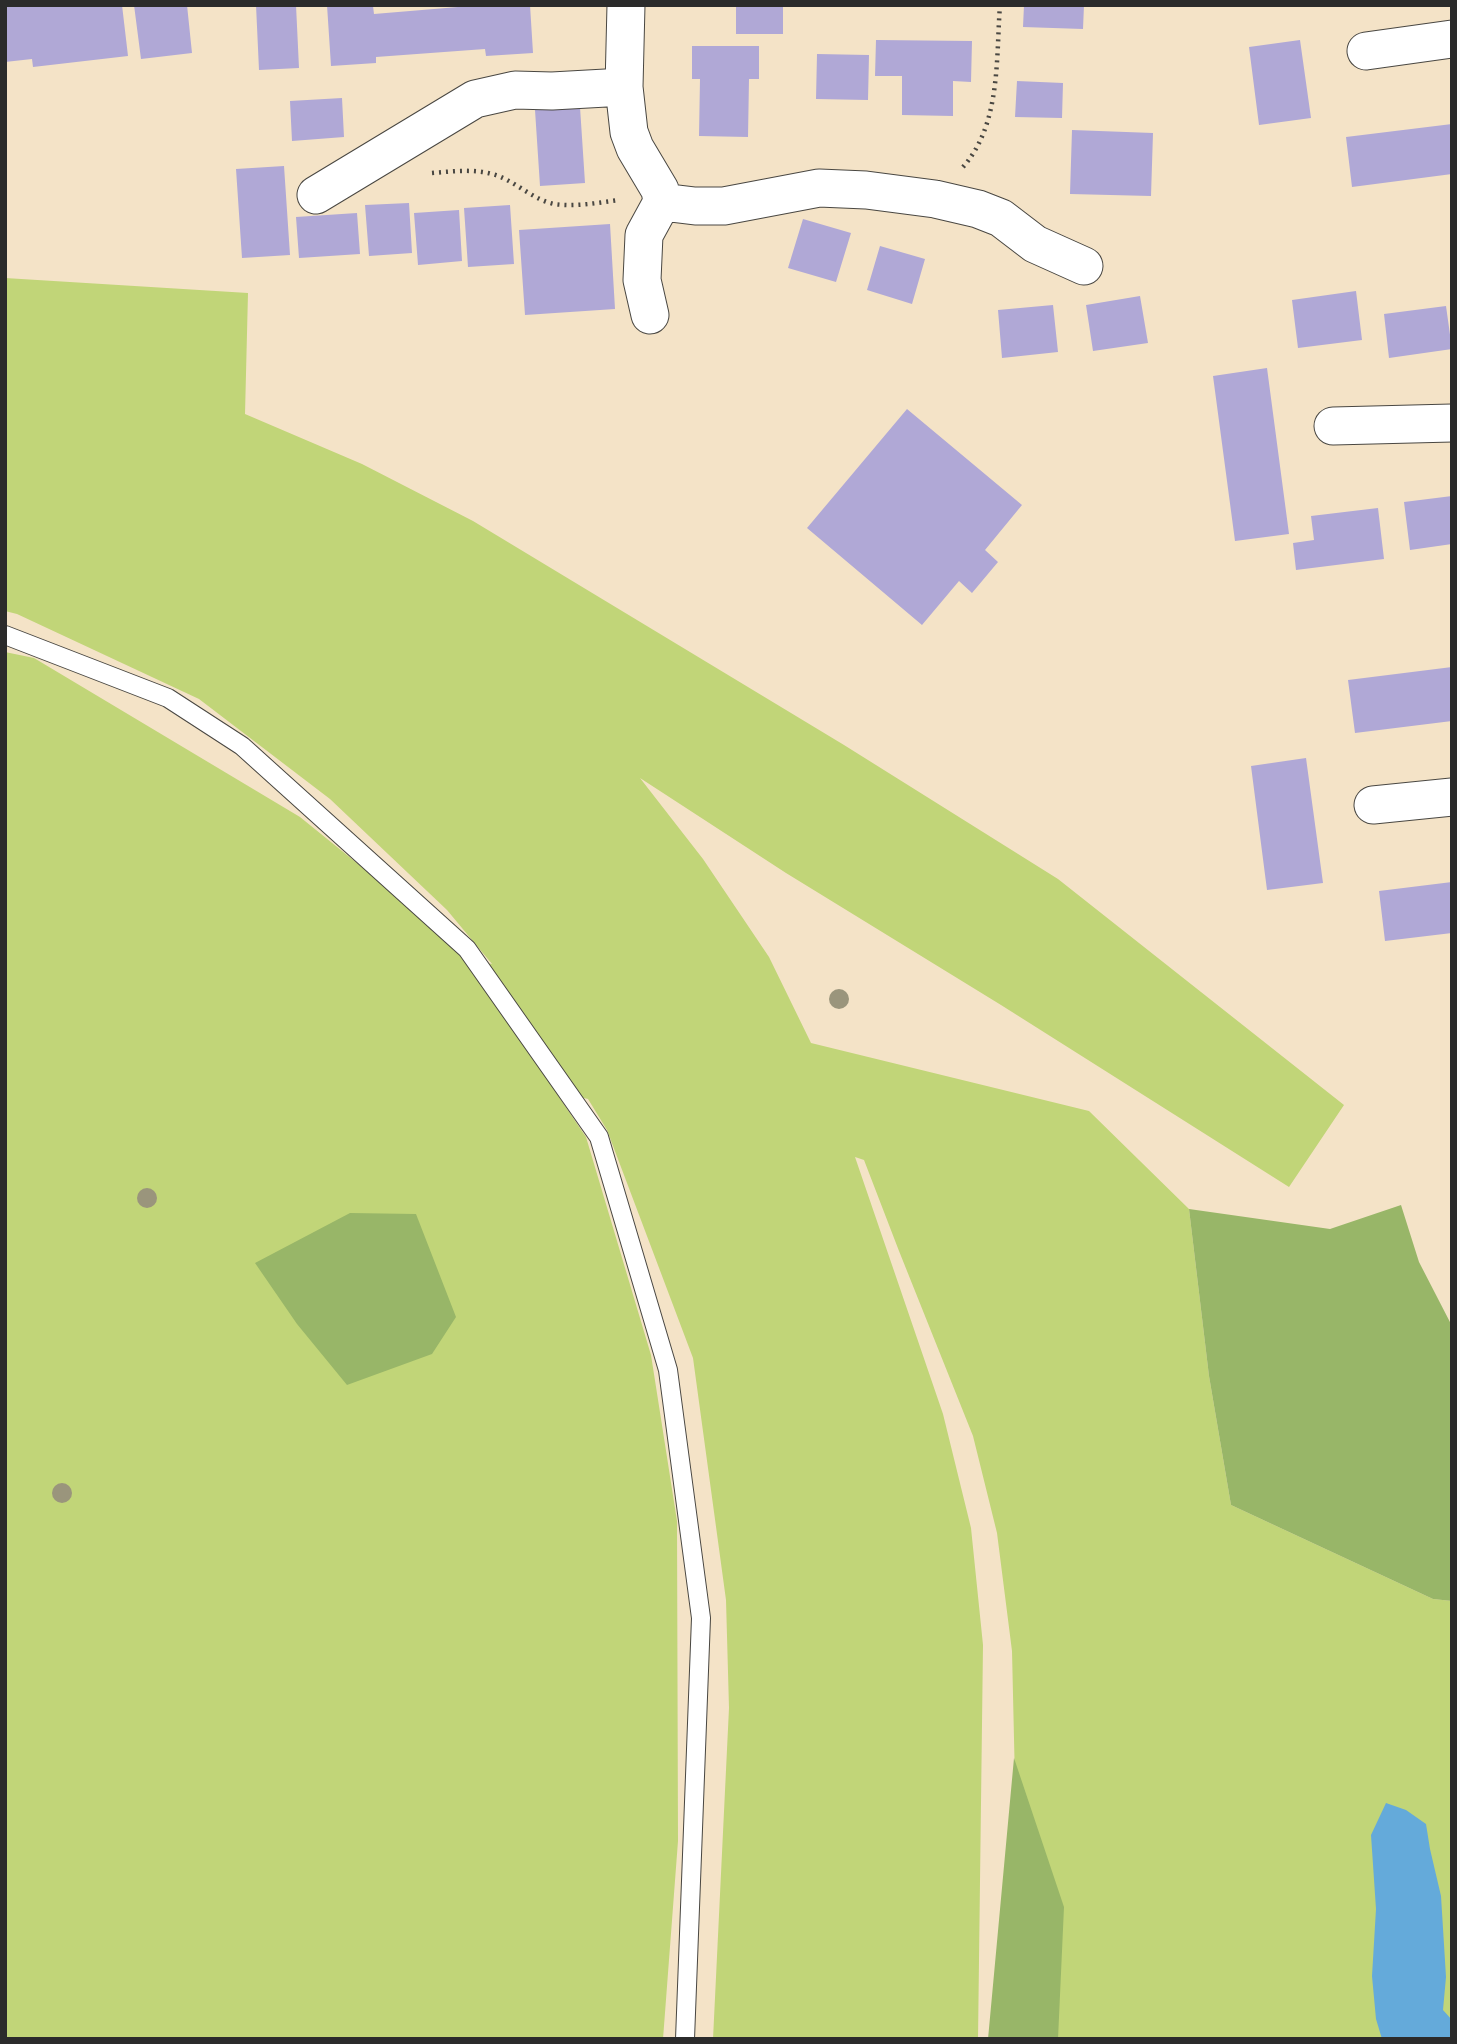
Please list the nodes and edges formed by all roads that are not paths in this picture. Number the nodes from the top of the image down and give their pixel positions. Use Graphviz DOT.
graph roads {
  1 [pos="626,5"];
  2 [pos="1452,39"];
  3 [pos="1366,51"];
  4 [pos="624,87"];
  5 [pos="316,195"];
  6 [pos="662,202"];
  7 [pos="1084,266"];
  8 [pos="650,315"];
  9 [pos="1452,423"];
  10 [pos="1333,426"];
  11 [pos="5,635"];
  12 [pos="1452,797"];
  13 [pos="1373,806"];
  14 [pos="685,2039"];
  1 -- 4 [label="street"];
  2 -- 3 [label="street"];
  4 -- 5 [label="street"];
  4 -- 6 [label="street"];
  6 -- 7 [label="street"];
  6 -- 8 [label="street"];
  9 -- 10 [label="street"];
  11 -- 14 [label="lane"];
  12 -- 13 [label="street"];
}
